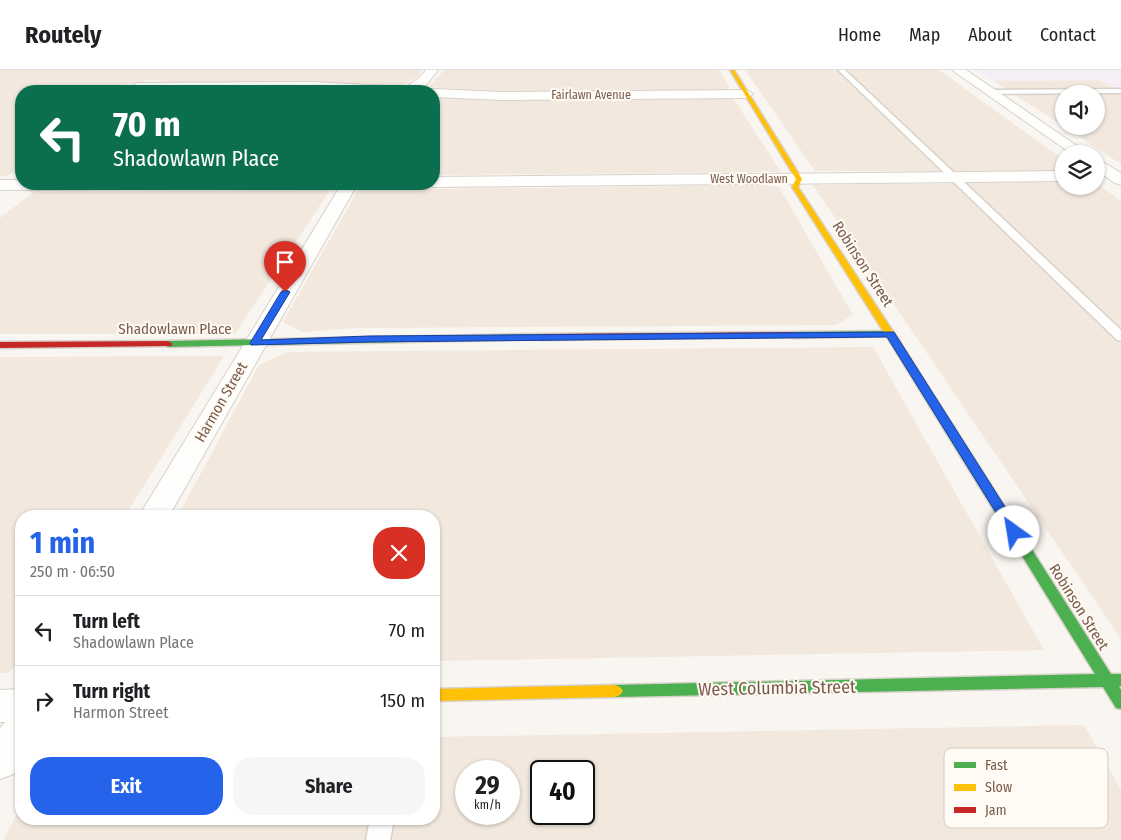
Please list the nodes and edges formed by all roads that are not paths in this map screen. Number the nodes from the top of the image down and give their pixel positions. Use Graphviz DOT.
graph roads {
  1 [pos="432,70"];
  2 [pos="732,70"];
  3 [pos="841,70"];
  4 [pos="958,70"];
  5 [pos="417,85"];
  6 [pos="1120,91"];
  7 [pos="990,92"];
  8 [pos="440,93"];
  9 [pos="748,94"];
  10 [pos="1069,145"];
  11 [pos="1105,169"];
  12 [pos="1055,176"];
  13 [pos="1105,176"];
  14 [pos="951,177"];
  15 [pos="1119,177"];
  16 [pos="799,179"];
  17 [pos="440,182"];
  18 [pos="15,184"];
  19 [pos="0,185"];
  20 [pos="15,188"];
  21 [pos="346,190"];
  22 [pos="0,201"];
  23 [pos="890,334"];
  24 [pos="1121,337"];
  25 [pos="255,343"];
  26 [pos="0,345"];
  27 [pos="158,510"];
  28 [pos="1121,680"];
  29 [pos="1107,681"];
  30 [pos="440,695"];
  31 [pos="1121,703"];
  32 [pos="15,705"];
  33 [pos="0,706"];
  34 [pos="15,739"];
  35 [pos="0,761"];
  36 [pos="381,825"];
  37 [pos="378,840"];
  1 -- 5 [label="street"];
  2 -- 9 [label="street, Robinson Street"];
  3 -- 14 [label="lane"];
  4 -- 7 [label="street"];
  6 -- 7 [label="lane"];
  7 -- 10 [label="street"];
  8 -- 9 [label="street, Fairlawn Avenue"];
  9 -- 16 [label="street, Robinson Street"];
  11 -- 15 [label="street"];
  12 -- 14 [label="street, West Woodlawn"];
  13 -- 15 [label="street"];
  14 -- 16 [label="street, West Woodlawn"];
  14 -- 24 [label="lane"];
  16 -- 17 [label="street, West Woodlawn"];
  16 -- 23 [label="street, Robinson Street"];
  18 -- 19 [label="street"];
  20 -- 22 [label="street"];
  21 -- 25 [label="street, Harmon Street"];
  23 -- 25 [label="street, Shadowlawn Place"];
  23 -- 29 [label="street, Robinson Street"];
  25 -- 26 [label="street, Shadowlawn Place"];
  25 -- 27 [label="street, Harmon Street"];
  28 -- 29 [label="street, West Columbia Street"];
  29 -- 30 [label="street, West Columbia Street"];
  29 -- 31 [label="street, Robinson Street"];
  32 -- 33 [label="street"];
  34 -- 35 [label="street"];
  36 -- 37 [label="lane"];
}
